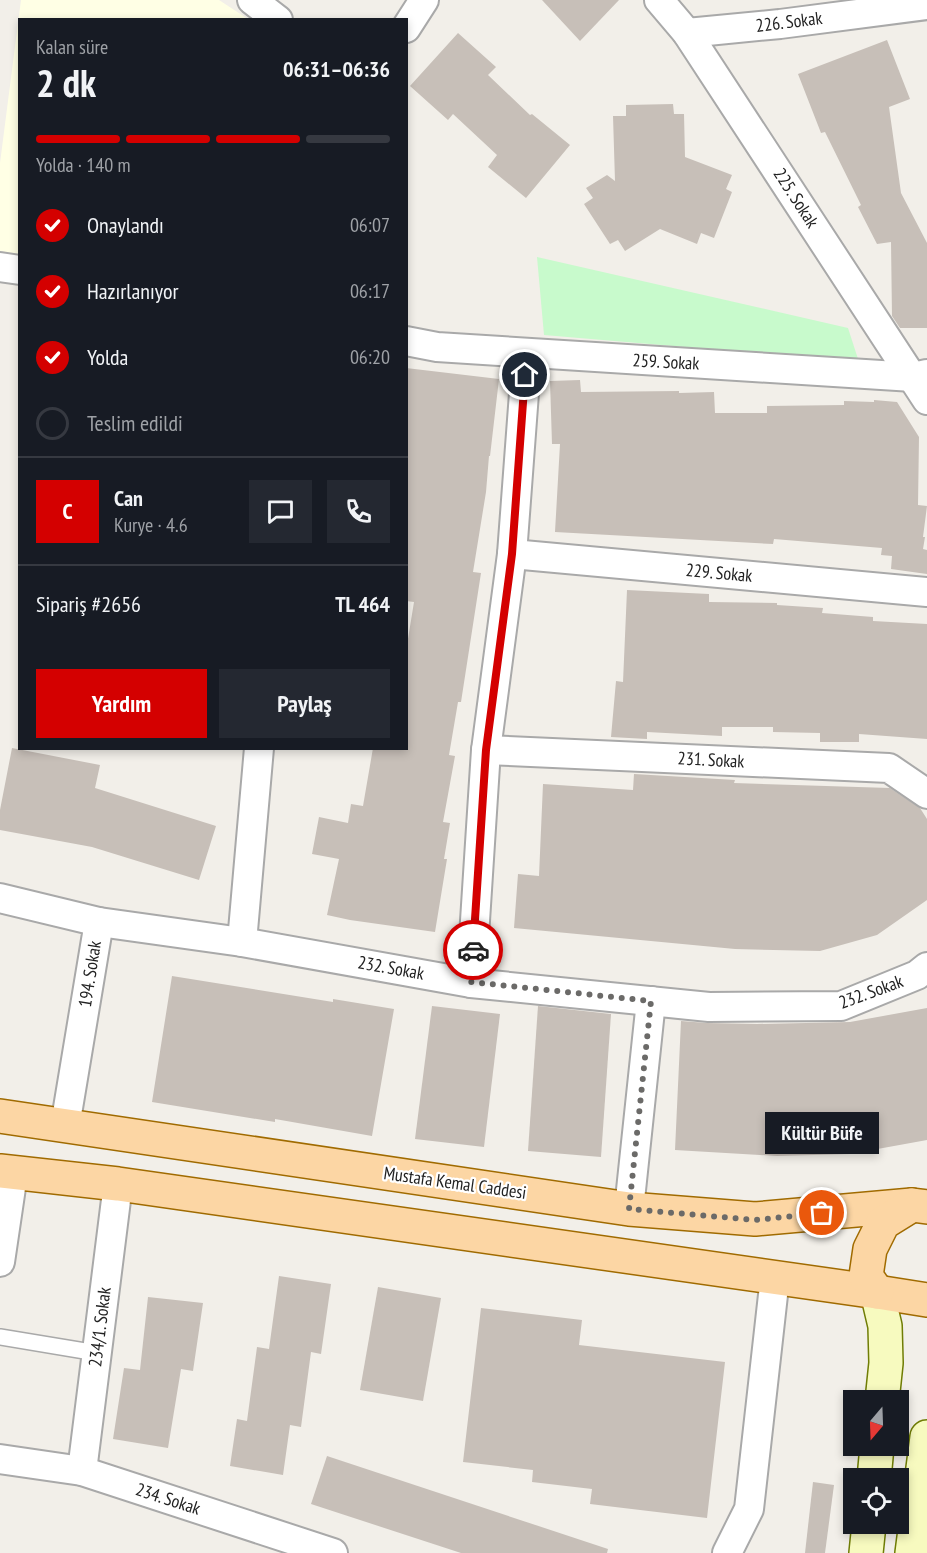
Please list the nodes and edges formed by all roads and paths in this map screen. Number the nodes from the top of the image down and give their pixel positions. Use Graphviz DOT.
graph roads {
  1 [pos="252,0"];
  2 [pos="424,0"];
  3 [pos="659,0"];
  4 [pos="927,5"];
  5 [pos="275,18"];
  6 [pos="408,25"];
  7 [pos="687,33"];
  8 [pos="0,267"];
  9 [pos="18,270"];
  10 [pos="408,340"];
  11 [pos="527,353"];
  12 [pos="922,384"];
  13 [pos="512,554"];
  14 [pos="927,592"];
  15 [pos="259,750"];
  16 [pos="486,750"];
  17 [pos="927,794"];
  18 [pos="0,898"];
  19 [pos="99,922"];
  20 [pos="242,942"];
  21 [pos="927,967"];
  22 [pos="471,982"];
  23 [pos="651,1001"];
  24 [pos="0,1116"];
  25 [pos="65,1126"];
  26 [pos="6,1172"];
  27 [pos="118,1184"];
  28 [pos="922,1203"];
  29 [pos="629,1209"];
  30 [pos="0,1262"];
  31 [pos="775,1277"];
  32 [pos="877,1292"];
  33 [pos="927,1300"];
  34 [pos="0,1337"];
  35 [pos="97,1353"];
  36 [pos="883,1390"];
  37 [pos="927,1437"];
  38 [pos="0,1459"];
  39 [pos="82,1471"];
  40 [pos="868,1534"];
  41 [pos="290,1546"];
  42 [pos="333,1553"];
  43 [pos="727,1553"];
  44 [pos="866,1553"];
  45 [pos="912,1553"];
  1 -- 5 [label="street"];
  2 -- 6 [label="street"];
  3 -- 7 [label="street, 225. Sokak"];
  4 -- 7 [label="street, 226. Sokak"];
  7 -- 12 [label="street, 225. Sokak"];
  8 -- 9 [label="street"];
  10 -- 11 [label="street, 259. Sokak"];
  11 -- 12 [label="street, 259. Sokak"];
  11 -- 13 [label="street"];
  13 -- 14 [label="street, 229. Sokak"];
  13 -- 16 [label="street"];
  15 -- 20 [label="street"];
  16 -- 17 [label="street, 231. Sokak"];
  16 -- 22 [label="street"];
  18 -- 19 [label="street, 194. Sokak"];
  19 -- 20 [label="street, 232. Sokak"];
  19 -- 25 [label="street, 194. Sokak"];
  20 -- 22 [label="street, 232. Sokak"];
  21 -- 23 [label="street, 232. Sokak"];
  22 -- 23 [label="street, 232. Sokak"];
  23 -- 29 [label="street"];
  24 -- 25 [label="main road, Mustafa Kemal Caddesi"];
  25 -- 29 [label="main road, Mustafa Kemal Caddesi"];
  26 -- 27 [label="main road"];
  26 -- 30 [label="street"];
  27 -- 31 [label="main road"];
  27 -- 35 [label="street, 234/1. Sokak"];
  28 -- 29 [label="main road, Mustafa Kemal Caddesi"];
  28 -- 32 [label="main road"];
  31 -- 32 [label="main road"];
  31 -- 43 [label="street"];
  32 -- 33 [label="main road"];
  32 -- 36 [label="main road"];
  34 -- 35 [label="lane"];
  35 -- 39 [label="street, 234/1. Sokak"];
  37 -- 45 [label="main road"];
  38 -- 39 [label="street, 234. Sokak"];
  39 -- 41 [label="street, 234. Sokak"];
  40 -- 44 [label="main road"];
  41 -- 42 [label="street, 234. Sokak"];
}
